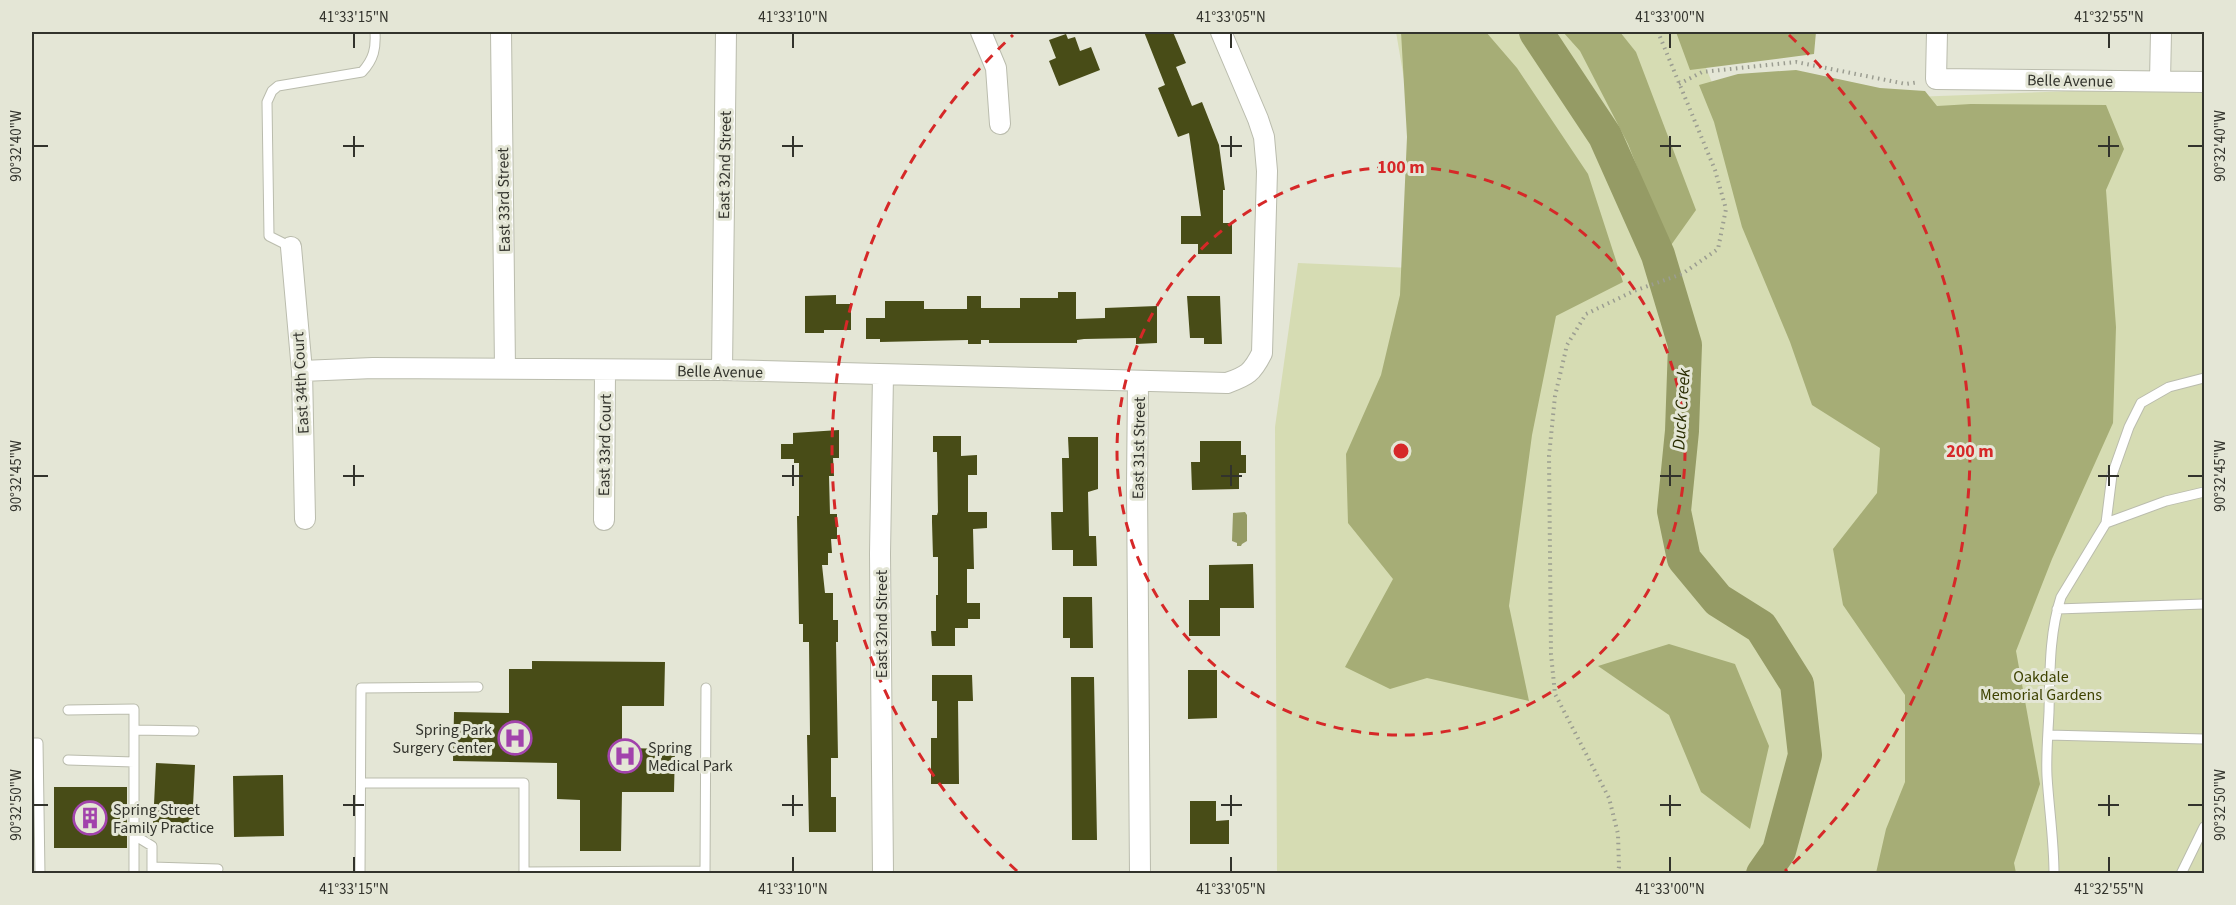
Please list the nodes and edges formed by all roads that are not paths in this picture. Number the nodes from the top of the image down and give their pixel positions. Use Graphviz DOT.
graph roads {
  1 [pos="375,32"];
  2 [pos="501,32"];
  3 [pos="726,32"];
  4 [pos="981,32"];
  5 [pos="1221,32"];
  6 [pos="1937,32"];
  7 [pos="2161,32"];
  8 [pos="2160,81"];
  9 [pos="2205,82"];
  10 [pos="1000,124"];
  11 [pos="291,247"];
  12 [pos="505,368"];
  13 [pos="605,370"];
  14 [pos="722,370"];
  15 [pos="302,371"];
  16 [pos="883,375"];
  17 [pos="2205,378"];
  18 [pos="1138,382"];
  19 [pos="2205,492"];
  20 [pos="305,519"];
  21 [pos="604,520"];
  22 [pos="2106,523"];
  23 [pos="2205,604"];
  24 [pos="2057,609"];
  25 [pos="478,687"];
  26 [pos="706,688"];
  27 [pos="68,710"];
  28 [pos="134,730"];
  29 [pos="194,731"];
  30 [pos="2048,735"];
  31 [pos="2205,739"];
  32 [pos="32,743"];
  33 [pos="68,760"];
  34 [pos="134,762"];
  35 [pos="361,783"];
  36 [pos="2205,827"];
  37 [pos="134,835"];
  38 [pos="218,869"];
  39 [pos="152,870"];
  40 [pos="705,872"];
  41 [pos="40,873"];
  42 [pos="134,873"];
  43 [pos="360,873"];
  44 [pos="524,873"];
  45 [pos="883,873"];
  46 [pos="1140,873"];
  47 [pos="2054,873"];
  48 [pos="2181,873"];
  1 -- 11 [label="lane"];
  2 -- 12 [label="street, East 33rd Street"];
  3 -- 14 [label="street, East 32nd Street"];
  4 -- 10 [label="street"];
  5 -- 18 [label="street, East 31st Street"];
  6 -- 8 [label="street, Belle Avenue"];
  7 -- 8 [label="street"];
  8 -- 9 [label="street, Belle Avenue"];
  11 -- 15 [label="street, East 34th Court"];
  12 -- 13 [label="street, Belle Avenue"];
  12 -- 15 [label="street, Belle Avenue"];
  13 -- 14 [label="street, Belle Avenue"];
  13 -- 21 [label="street, East 33rd Court"];
  14 -- 16 [label="street, Belle Avenue"];
  15 -- 20 [label="street, East 34th Court"];
  16 -- 18 [label="street, Belle Avenue"];
  16 -- 45 [label="street, East 32nd Street"];
  17 -- 22 [label="lane"];
  18 -- 46 [label="street, East 31st Street"];
  19 -- 22 [label="lane"];
  22 -- 24 [label="lane"];
  23 -- 24 [label="lane"];
  24 -- 30 [label="lane"];
  25 -- 35 [label="lane"];
  26 -- 40 [label="lane"];
  27 -- 28 [label="lane"];
  28 -- 29 [label="lane"];
  28 -- 34 [label="lane"];
  30 -- 31 [label="lane"];
  30 -- 47 [label="lane"];
  32 -- 41 [label="lane"];
  33 -- 34 [label="lane"];
  34 -- 37 [label="lane"];
  35 -- 43 [label="lane"];
  35 -- 44 [label="lane"];
  36 -- 48 [label="lane"];
  37 -- 39 [label="lane"];
  37 -- 42 [label="lane"];
  38 -- 39 [label="lane"];
  40 -- 44 [label="lane"];
}
